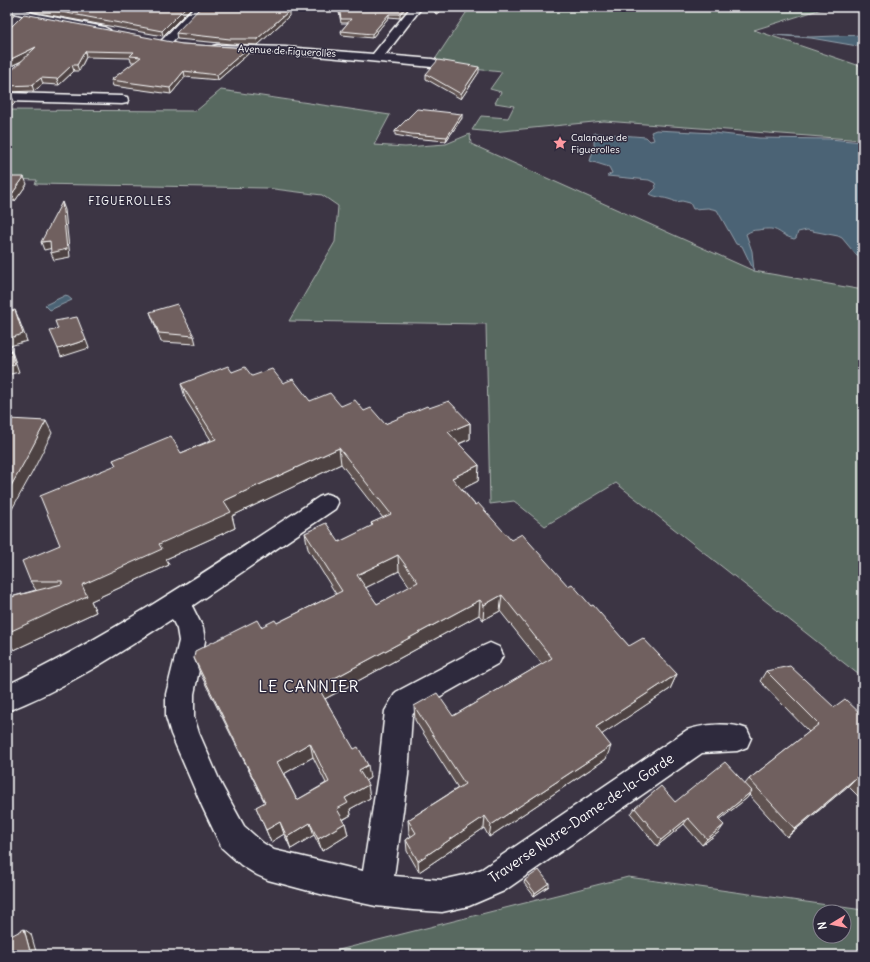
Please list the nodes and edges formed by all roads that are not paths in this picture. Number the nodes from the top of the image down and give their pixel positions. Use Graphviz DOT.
graph roads {
  1 [pos="200,7"];
  2 [pos="416,7"];
  3 [pos="7,8"];
  4 [pos="26,13"];
  5 [pos="11,18"];
  6 [pos="116,32"];
  7 [pos="167,42"];
  8 [pos="207,47"];
  9 [pos="377,57"];
  10 [pos="432,63"];
  11 [pos="7,96"];
  12 [pos="122,100"];
  13 [pos="327,503"];
  14 [pos="177,603"];
  15 [pos="490,655"];
  16 [pos="7,698"];
  17 [pos="737,738"];
  18 [pos="376,890"];
  1 -- 7 [label="street"];
  2 -- 9 [label="street"];
  3 -- 4 [label="street"];
  4 -- 5 [label="street"];
  4 -- 6 [label="street"];
  8 -- 9 [label="street, Avenue de Figuerolles"];
  9 -- 10 [label="street, Avenue de Figuerolles"];
  11 -- 12 [label="street"];
  13 -- 14 [label="street"];
  14 -- 16 [label="street"];
  14 -- 18 [label="street, Traverse Notre-Dame-de-la-Garde"];
  15 -- 18 [label="street"];
  17 -- 18 [label="street, Traverse Notre-Dame-de-la-Garde"];
}
